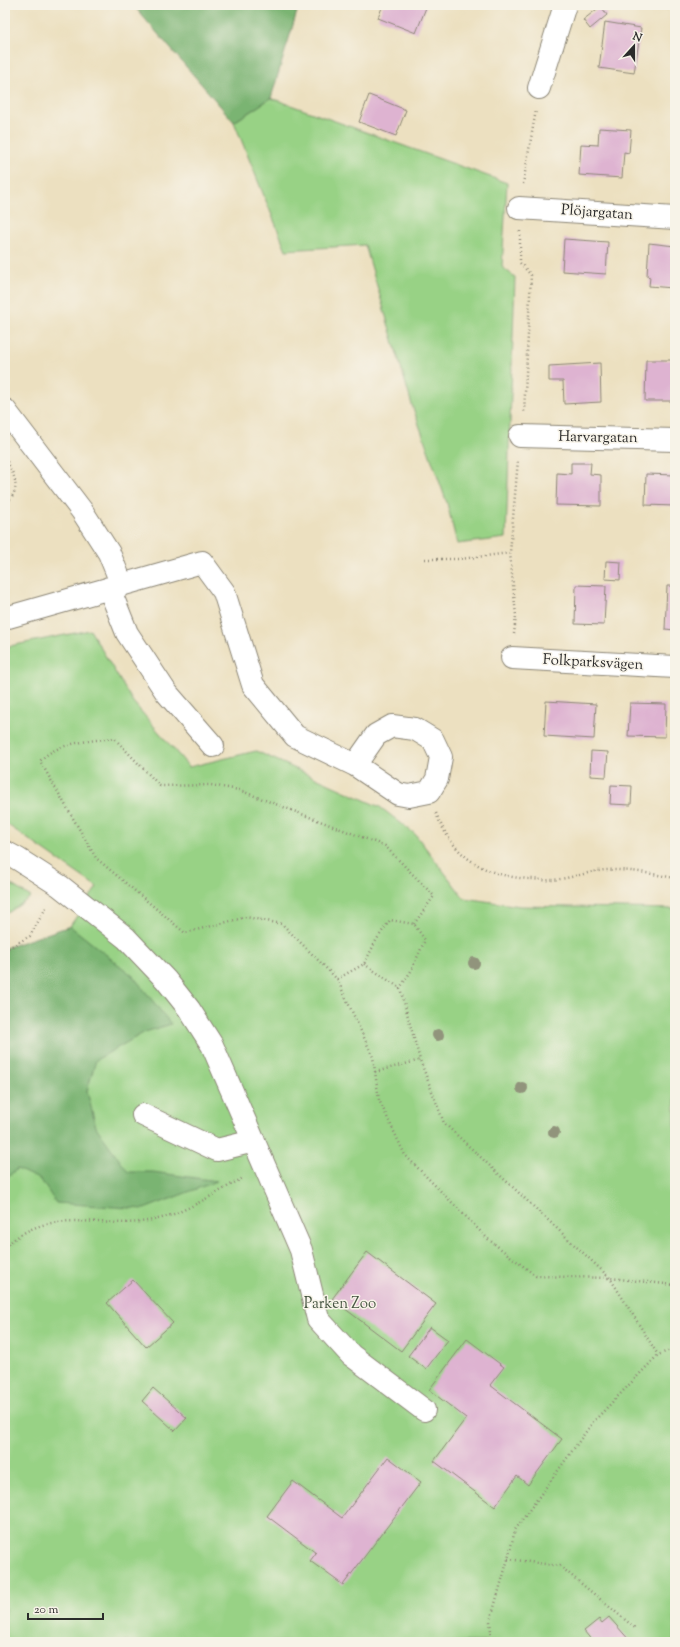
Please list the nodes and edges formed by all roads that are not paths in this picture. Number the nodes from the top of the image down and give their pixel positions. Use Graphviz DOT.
graph roads {
  1 [pos="565,5"];
  2 [pos="539,88"];
  3 [pos="519,208"];
  4 [pos="675,218"];
  5 [pos="5,410"];
  6 [pos="520,436"];
  7 [pos="675,440"];
  8 [pos="116,586"];
  9 [pos="5,618"];
  10 [pos="512,658"];
  11 [pos="675,667"];
  12 [pos="213,746"];
  13 [pos="355,765"];
  14 [pos="5,852"];
  15 [pos="143,1115"];
  16 [pos="254,1141"];
  17 [pos="424,1410"];
  1 -- 2 [label="street"];
  3 -- 4 [label="street, Plöjargatan"];
  5 -- 8 [label="street"];
  6 -- 7 [label="street, Harvargatan"];
  8 -- 9 [label="street"];
  8 -- 12 [label="street"];
  8 -- 13 [label="street"];
  10 -- 11 [label="street, Folkparksvägen"];
  13 -- 13 [label="street"];
  14 -- 16 [label="street"];
  15 -- 16 [label="street"];
  16 -- 17 [label="street"];
}
